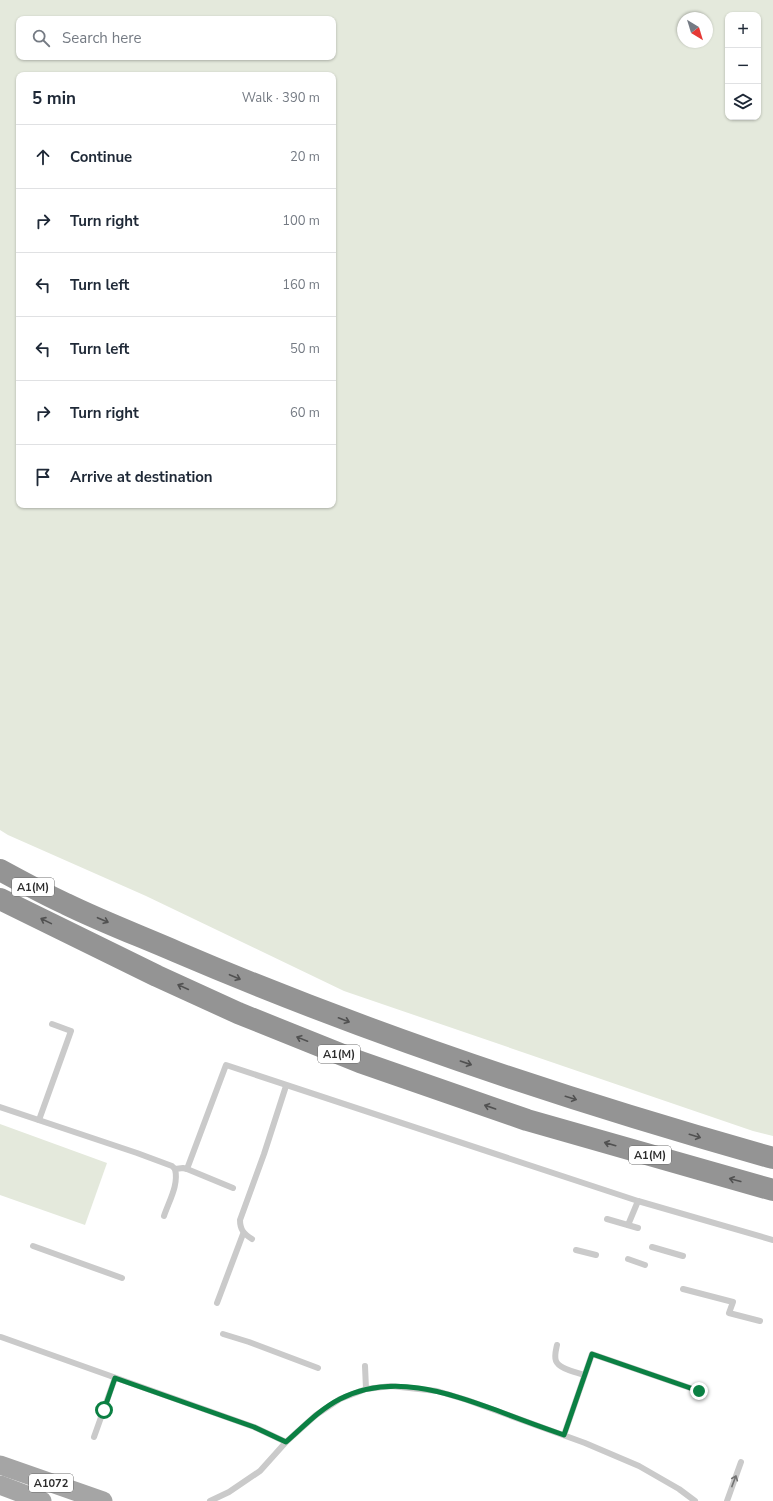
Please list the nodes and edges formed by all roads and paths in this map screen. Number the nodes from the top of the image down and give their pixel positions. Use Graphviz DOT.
graph roads {
  1 [pos="0,870"];
  2 [pos="0,899"];
  3 [pos="52,1024"];
  4 [pos="286,1086"];
  5 [pos="0,1106"];
  6 [pos="39,1120"];
  7 [pos="773,1158"];
  8 [pos="175,1169"];
  9 [pos="187,1169"];
  10 [pos="234,1188"];
  11 [pos="773,1190"];
  12 [pos="638,1202"];
  13 [pos="164,1216"];
  14 [pos="607,1219"];
  15 [pos="628,1225"];
  16 [pos="638,1228"];
  17 [pos="243,1234"];
  18 [pos="252,1239"];
  19 [pos="773,1240"];
  20 [pos="33,1246"];
  21 [pos="652,1247"];
  22 [pos="576,1250"];
  23 [pos="596,1255"];
  24 [pos="683,1256"];
  25 [pos="628,1258"];
  26 [pos="645,1265"];
  27 [pos="122,1278"];
  28 [pos="683,1289"];
  29 [pos="217,1303"];
  30 [pos="760,1321"];
  31 [pos="223,1334"];
  32 [pos="0,1337"];
  33 [pos="557,1345"];
  34 [pos="365,1366"];
  35 [pos="318,1368"];
  36 [pos="584,1375"];
  37 [pos="115,1378"];
  38 [pos="366,1389"];
  39 [pos="699,1391"];
  40 [pos="564,1435"];
  41 [pos="94,1437"];
  42 [pos="286,1442"];
  43 [pos="742,1462"];
  44 [pos="0,1464"];
  45 [pos="0,1486"];
  46 [pos="42,1501"];
  47 [pos="103,1501"];
  48 [pos="210,1501"];
  49 [pos="695,1501"];
  50 [pos="727,1501"];
  1 -- 7 [label="highway, A1(M), one-way"];
  11 -- 2 [label="highway, A1(M), one-way"];
  3 -- 6 [label="lane"];
  4 -- 9 [label="lane"];
  4 -- 12 [label="lane"];
  4 -- 17 [label="lane"];
  5 -- 6 [label="lane"];
  6 -- 8 [label="lane"];
  8 -- 9 [label="lane"];
  8 -- 13 [label="lane"];
  9 -- 10 [label="lane"];
  12 -- 15 [label="lane"];
  12 -- 19 [label="lane"];
  14 -- 15 [label="lane"];
  15 -- 16 [label="lane"];
  17 -- 18 [label="lane"];
  17 -- 29 [label="lane"];
  20 -- 27 [label="lane"];
  21 -- 24 [label="lane"];
  22 -- 23 [label="lane"];
  25 -- 26 [label="lane"];
  28 -- 30 [label="lane"];
  31 -- 35 [label="lane"];
  32 -- 37 [label="lane"];
  33 -- 36 [label="lane"];
  34 -- 38 [label="lane"];
  36 -- 39 [label="lane"];
  36 -- 40 [label="lane"];
  37 -- 41 [label="lane"];
  37 -- 42 [label="lane"];
  38 -- 40 [label="lane"];
  38 -- 42 [label="lane"];
  40 -- 49 [label="lane"];
  42 -- 48 [label="lane"];
  50 -- 43 [label="lane, one-way"];
  44 -- 47 [label="main road, A1072"];
  45 -- 46 [label="main road, A1072"];
}
